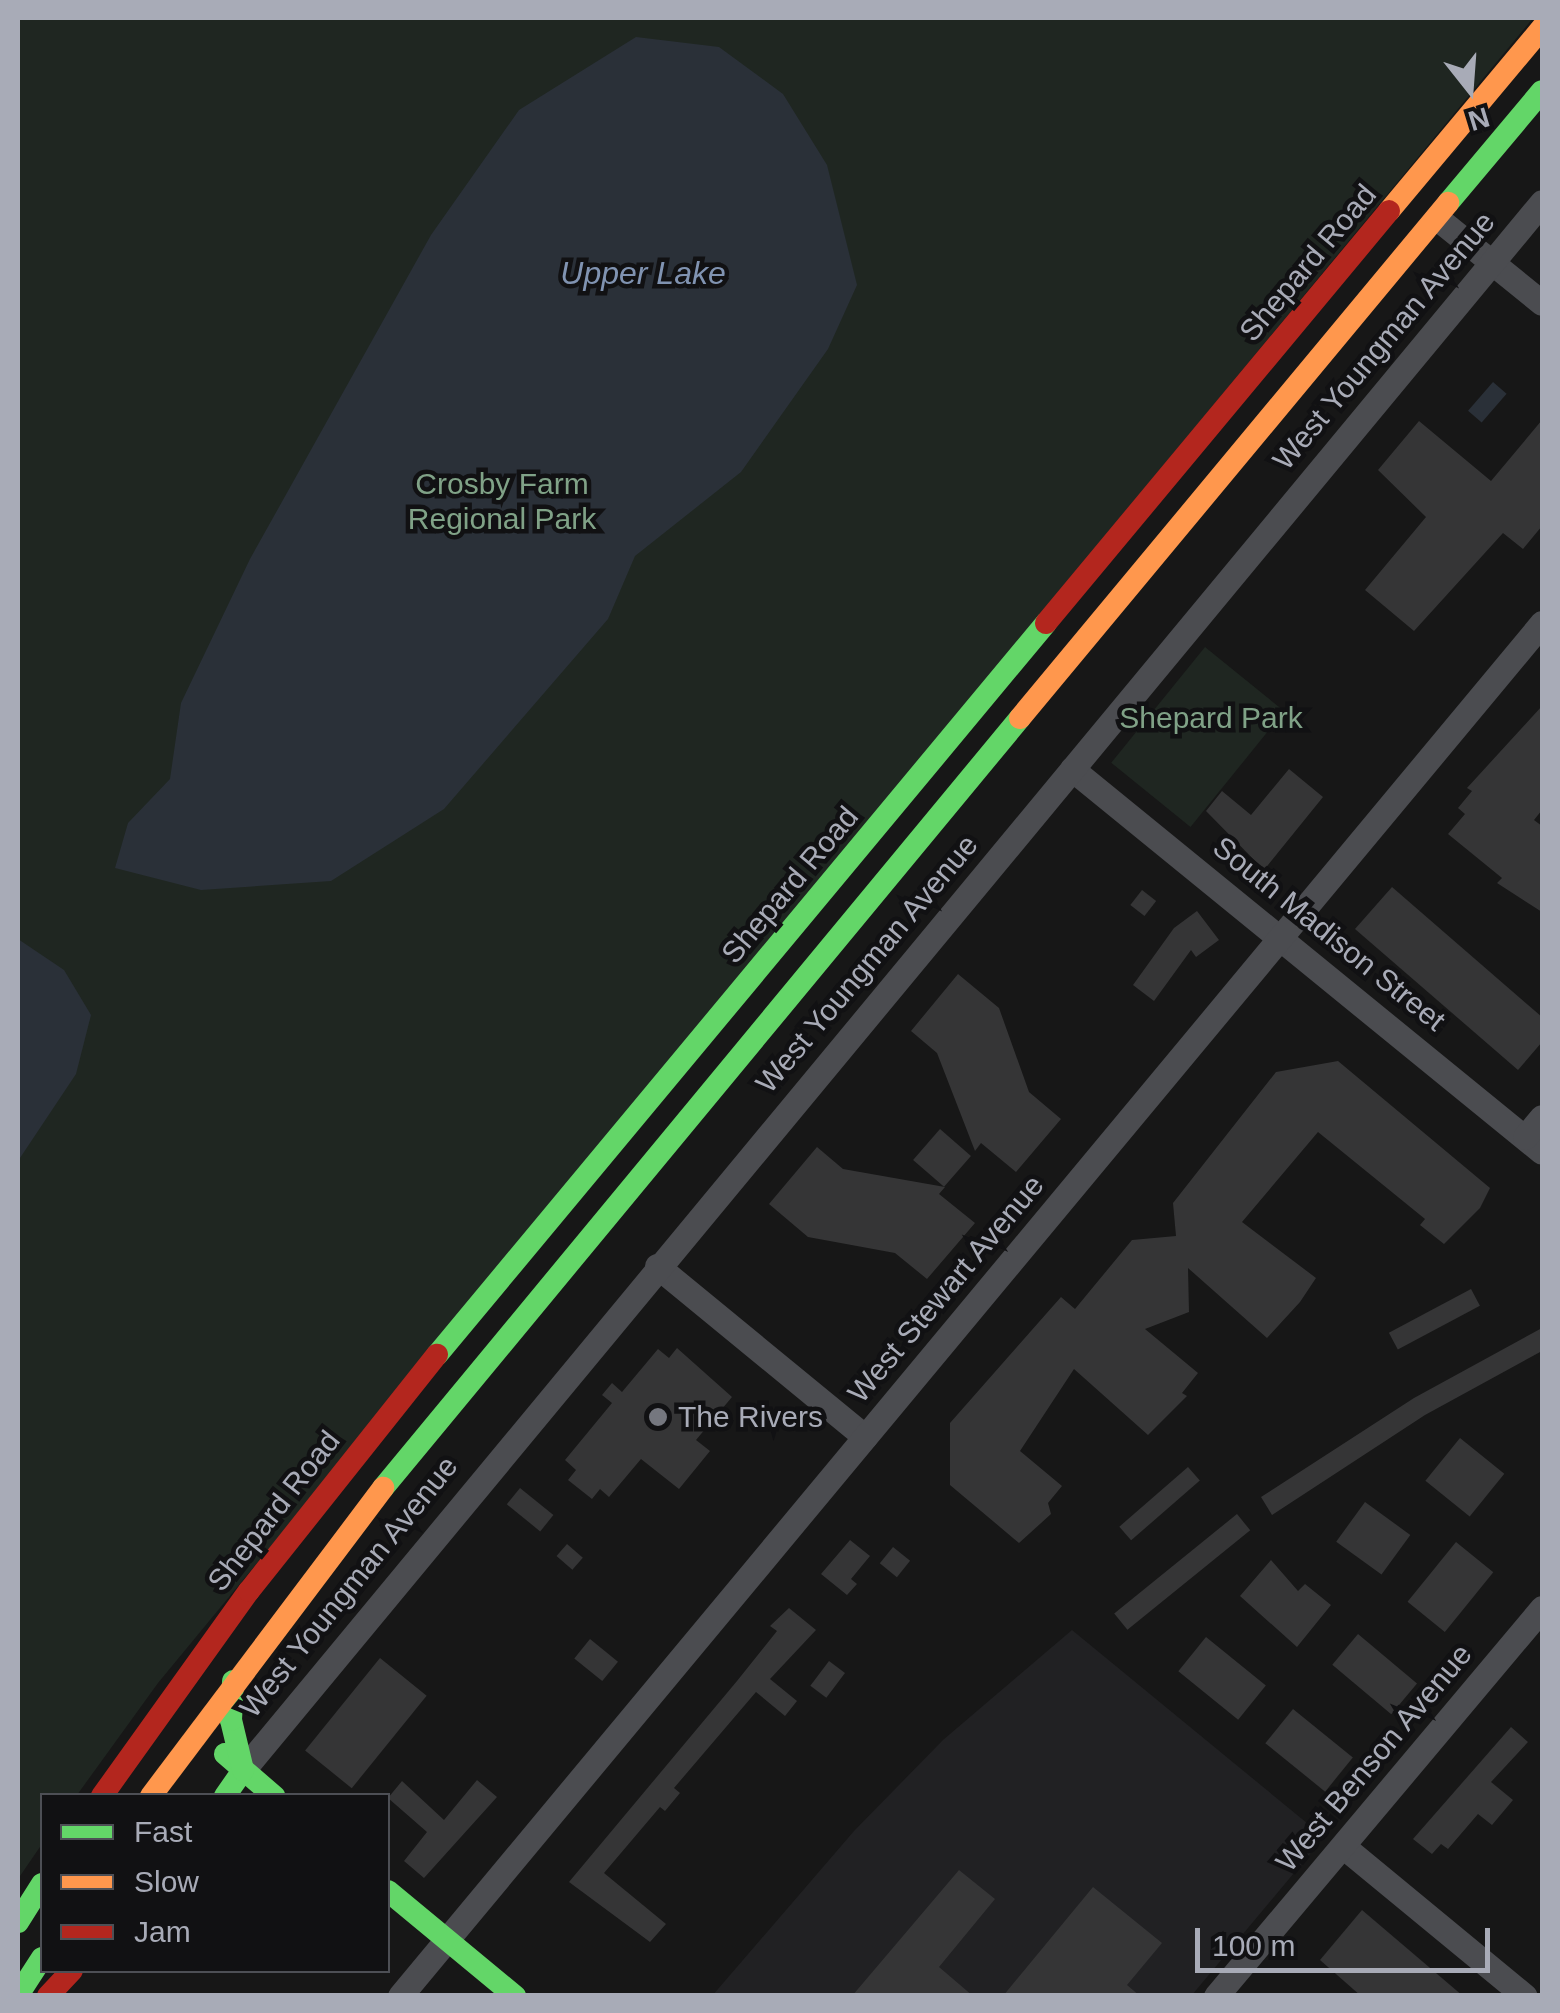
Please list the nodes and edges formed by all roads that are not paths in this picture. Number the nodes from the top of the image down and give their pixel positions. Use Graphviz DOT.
graph roads {
  1 [pos="1542,28"];
  2 [pos="1542,91"];
  3 [pos="1471,114"];
  4 [pos="1542,202"];
  5 [pos="1437,218"];
  6 [pos="1493,262"];
  7 [pos="1313,303"];
  8 [pos="1542,303"];
  9 [pos="1542,623"];
  10 [pos="1072,769"];
  11 [pos="1282,937"];
  12 [pos="1542,1116"];
  13 [pos="1534,1145"];
  14 [pos="657,1266"];
  15 [pos="865,1437"];
  16 [pos="249,1591"];
  17 [pos="1542,1608"];
  18 [pos="234,1681"];
  19 [pos="198,1731"];
  20 [pos="243,1770"];
  21 [pos="104,1793"];
  22 [pos="114,1793"];
  23 [pos="153,1793"];
  24 [pos="227,1793"];
  25 [pos="270,1793"];
  26 [pos="1344,1847"];
  27 [pos="40,1887"];
  28 [pos="390,1892"];
  29 [pos="18,1922"];
  30 [pos="446,1940"];
  31 [pos="40,1961"];
  32 [pos="69,1973"];
  33 [pos="18,1995"];
  34 [pos="48,1996"];
  35 [pos="400,1996"];
  36 [pos="514,1996"];
  37 [pos="1216,1996"];
  38 [pos="1525,1996"];
  1 -- 3 [label="main road, Shepard Road"];
  2 -- 5 [label="main road"];
  3 -- 5 [label="main road"];
  3 -- 7 [label="main road, Shepard Road"];
  4 -- 6 [label="street, West Youngman Avenue"];
  5 -- 6 [label="street"];
  5 -- 7 [label="main road"];
  5 -- 18 [label="main road"];
  6 -- 8 [label="street"];
  6 -- 10 [label="street, West Youngman Avenue"];
  7 -- 16 [label="main road, Shepard Road"];
  9 -- 11 [label="street, West Stewart Avenue"];
  10 -- 11 [label="street, South Madison Street"];
  10 -- 14 [label="street, West Youngman Avenue"];
  11 -- 13 [label="street, South Madison Street"];
  11 -- 15 [label="street, West Stewart Avenue"];
  12 -- 13 [label="street"];
  14 -- 15 [label="street"];
  14 -- 20 [label="street, West Youngman Avenue"];
  15 -- 30 [label="street, West Stewart Avenue"];
  16 -- 19 [label="main road"];
  16 -- 21 [label="main road, Shepard Road"];
  17 -- 26 [label="street, West Benson Avenue"];
  18 -- 19 [label="main road"];
  18 -- 20 [label="main road"];
  19 -- 20 [label="main road"];
  19 -- 22 [label="main road"];
  19 -- 23 [label="main road"];
  20 -- 24 [label="main road"];
  20 -- 25 [label="main road"];
  26 -- 37 [label="street, West Benson Avenue"];
  26 -- 38 [label="street"];
  27 -- 29 [label="main road"];
  28 -- 30 [label="main road"];
  30 -- 35 [label="street, West Stewart Avenue"];
  30 -- 36 [label="main road"];
  31 -- 33 [label="main road"];
  32 -- 34 [label="main road"];
}
